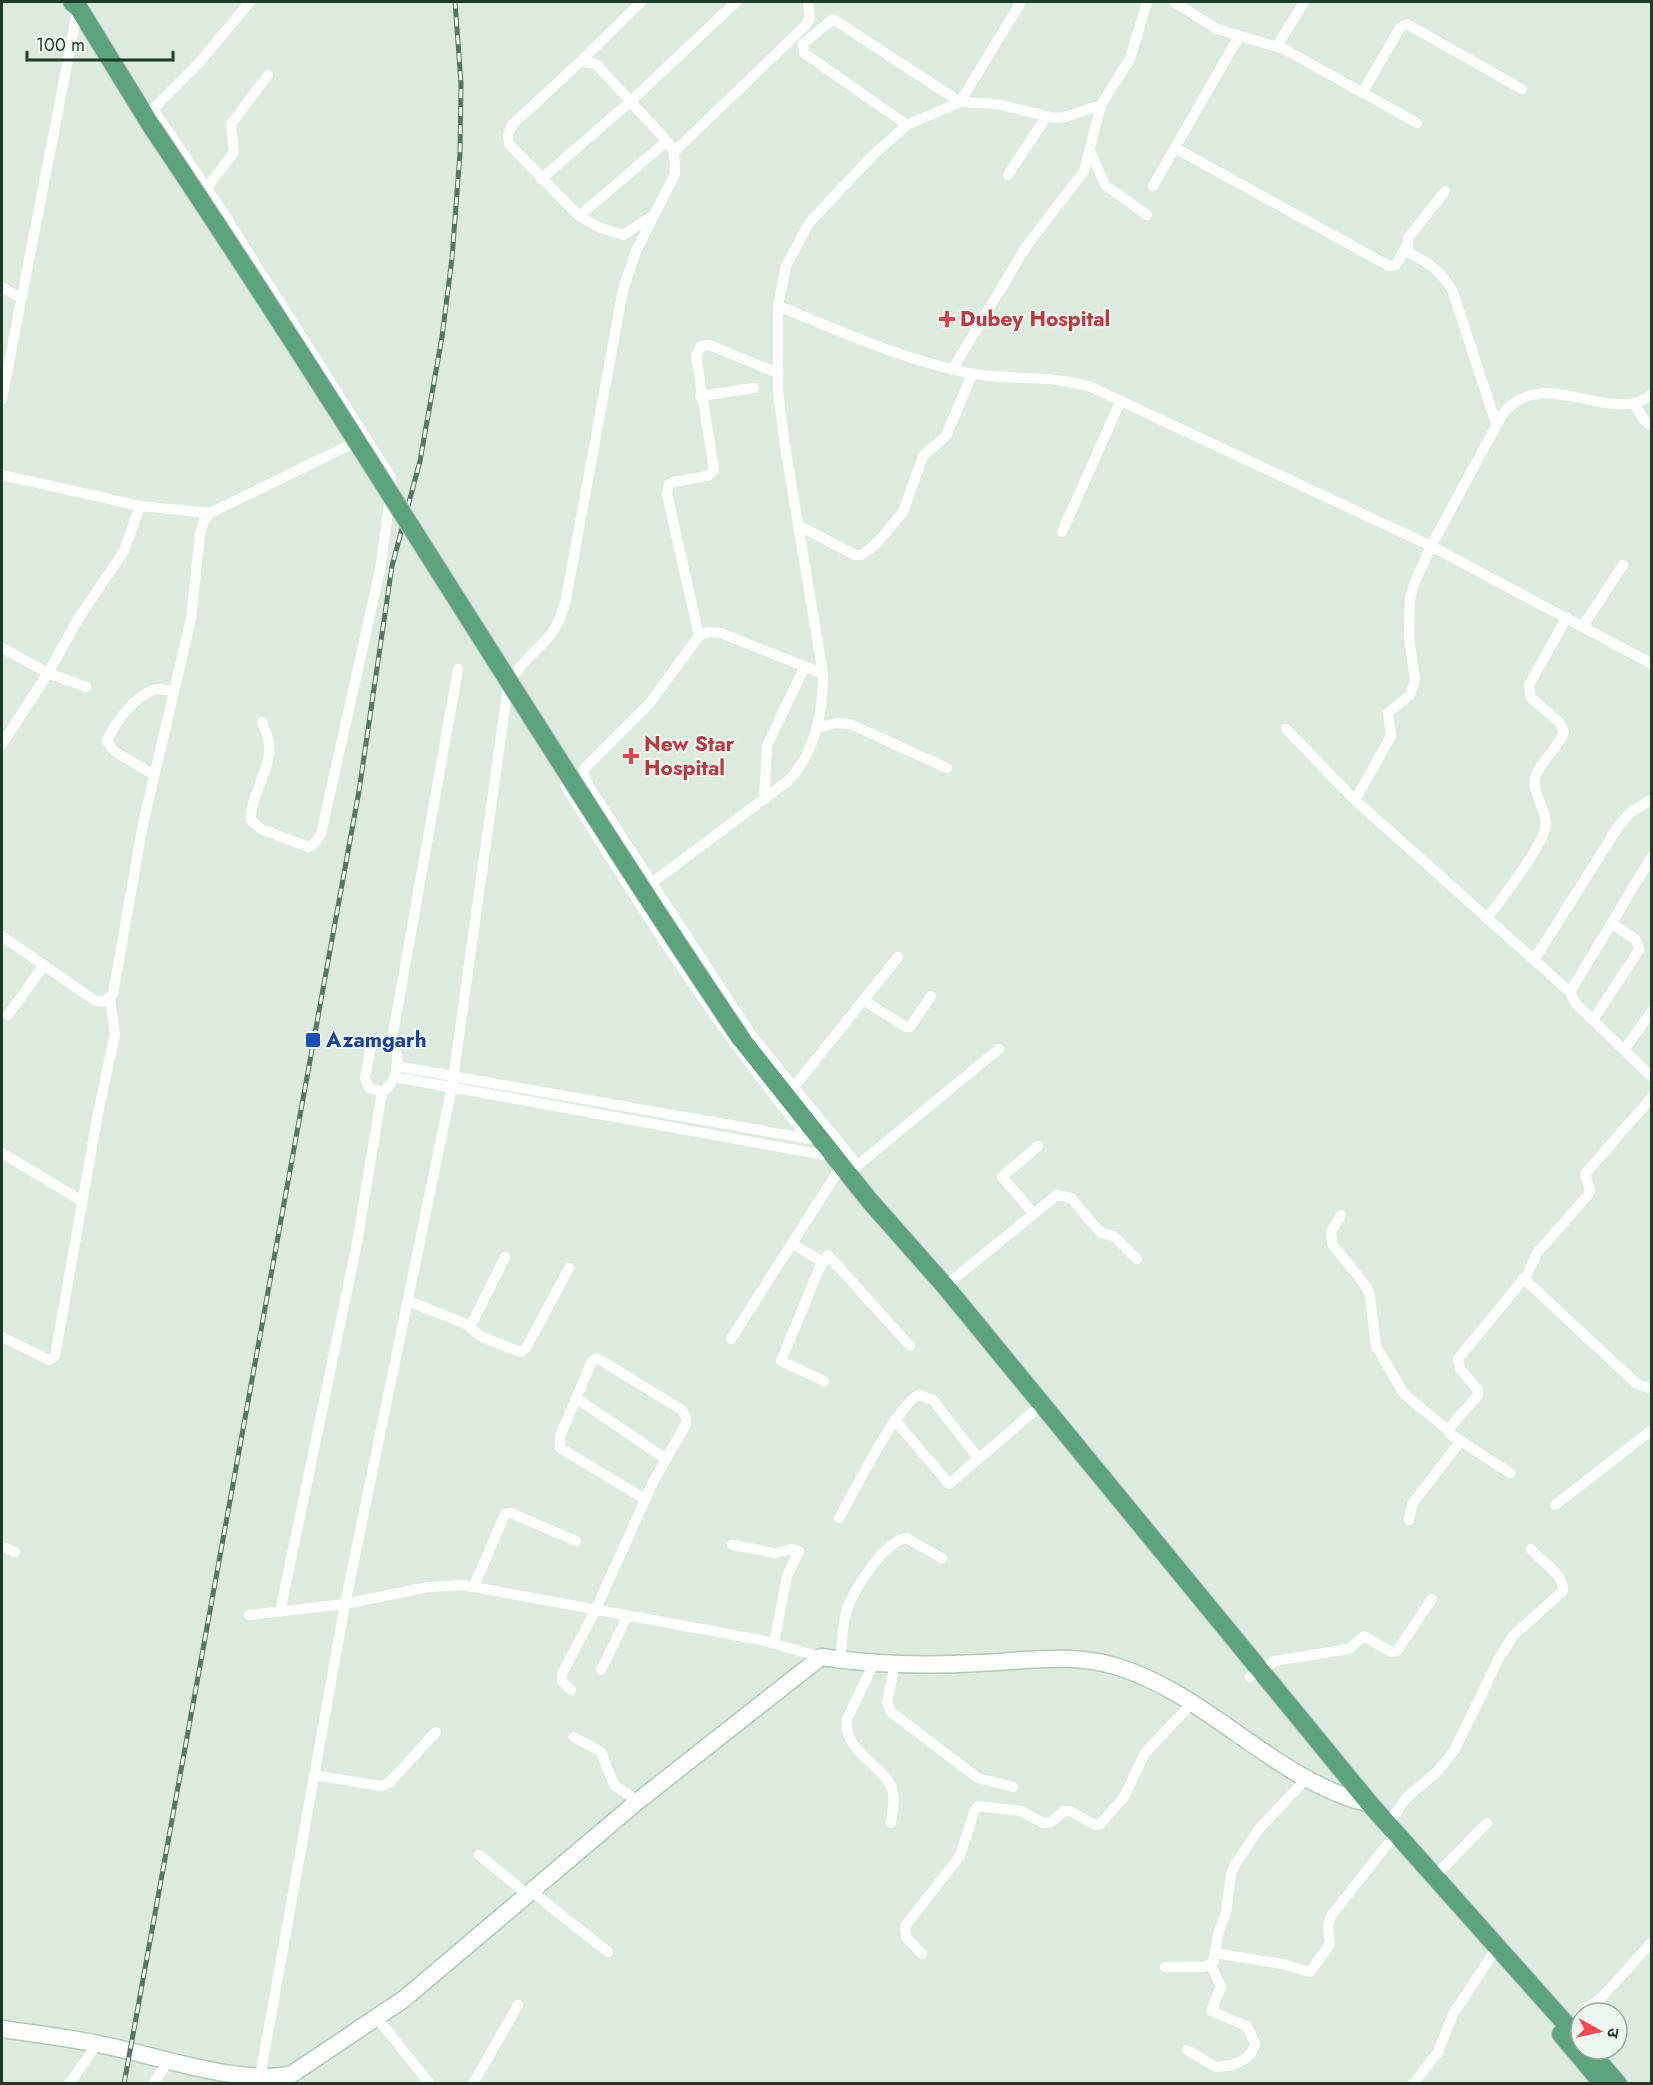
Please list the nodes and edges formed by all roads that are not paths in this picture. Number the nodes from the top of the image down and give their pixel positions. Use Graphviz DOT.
graph roads {
  1 [pos="250,2"];
  2 [pos="641,2"];
  3 [pos="736,2"];
  4 [pos="808,2"];
  5 [pos="1021,2"];
  6 [pos="1147,2"];
  7 [pos="1174,2"];
  8 [pos="1304,2"];
  9 [pos="76,3"];
  10 [pos="1238,38"];
  11 [pos="1277,46"];
  12 [pos="581,61"];
  13 [pos="268,75"];
  14 [pos="1522,90"];
  15 [pos="1362,93"];
  16 [pos="631,101"];
  17 [pos="960,102"];
  18 [pos="1101,105"];
  19 [pos="149,116"];
  20 [pos="1046,117"];
  21 [pos="1417,123"];
  22 [pos="907,125"];
  23 [pos="667,141"];
  24 [pos="1175,148"];
  25 [pos="674,152"];
  26 [pos="1091,153"];
  27 [pos="1008,175"];
  28 [pos="541,179"];
  29 [pos="1153,186"];
  30 [pos="206,189"];
  31 [pos="1445,190"];
  32 [pos="654,215"];
  33 [pos="1147,215"];
  34 [pos="579,216"];
  35 [pos="1406,246"];
  36 [pos="2,287"];
  37 [pos="21,298"];
  38 [pos="778,306"];
  39 [pos="952,370"];
  40 [pos="778,373"];
  41 [pos="972,374"];
  42 [pos="754,388"];
  43 [pos="1652,394"];
  44 [pos="700,396"];
  45 [pos="2,399"];
  46 [pos="1121,400"];
  47 [pos="1634,404"];
  48 [pos="1496,424"];
  49 [pos="1652,426"];
  50 [pos="366,437"];
  51 [pos="2,475"];
  52 [pos="140,506"];
  53 [pos="210,513"];
  54 [pos="798,525"];
  55 [pos="1062,532"];
  56 [pos="1431,546"];
  57 [pos="1623,565"];
  58 [pos="1567,617"];
  59 [pos="1583,626"];
  60 [pos="699,636"];
  61 [pos="2,648"];
  62 [pos="1652,664"];
  63 [pos="805,666"];
  64 [pos="458,669"];
  65 [pos="48,673"];
  66 [pos="824,674"];
  67 [pos="86,687"];
  68 [pos="172,691"];
  69 [pos="507,693"];
  70 [pos="262,722"];
  71 [pos="817,728"];
  72 [pos="1286,729"];
  73 [pos="2,744"];
  74 [pos="947,768"];
  75 [pos="154,775"];
  76 [pos="1652,799"];
  77 [pos="764,800"];
  78 [pos="1354,800"];
  79 [pos="1652,856"];
  80 [pos="653,882"];
  81 [pos="1487,919"];
  82 [pos="1611,923"];
  83 [pos="4,942"];
  84 [pos="898,957"];
  85 [pos="1534,960"];
  86 [pos="44,965"];
  87 [pos="1570,992"];
  88 [pos="931,996"];
  89 [pos="110,999"];
  90 [pos="863,1000"];
  91 [pos="1652,1011"];
  92 [pos="8,1015"];
  93 [pos="1593,1020"];
  94 [pos="391,1045"];
  95 [pos="999,1048"];
  96 [pos="1624,1050"];
  97 [pos="395,1072"];
  98 [pos="1652,1077"];
  99 [pos="452,1081"];
  100 [pos="793,1088"];
  101 [pos="382,1092"];
  102 [pos="1652,1097"];
  103 [pos="816,1140"];
  104 [pos="1038,1146"];
  105 [pos="2,1153"];
  106 [pos="846,1165"];
  107 [pos="869,1200"];
  108 [pos="82,1201"];
  109 [pos="1033,1213"];
  110 [pos="1341,1215"];
  111 [pos="793,1244"];
  112 [pos="505,1257"];
  113 [pos="1137,1259"];
  114 [pos="823,1262"];
  115 [pos="569,1268"];
  116 [pos="1524,1278"];
  117 [pos="945,1286"];
  118 [pos="408,1301"];
  119 [pos="470,1327"];
  120 [pos="2,1337"];
  121 [pos="731,1340"];
  122 [pos="910,1346"];
  123 [pos="824,1381"];
  124 [pos="1652,1389"];
  125 [pos="576,1398"];
  126 [pos="1033,1412"];
  127 [pos="896,1420"];
  128 [pos="1652,1430"];
  129 [pos="1449,1431"];
  130 [pos="1460,1442"];
  131 [pos="978,1458"];
  132 [pos="666,1459"];
  133 [pos="1510,1473"];
  134 [pos="645,1499"];
  135 [pos="1556,1505"];
  136 [pos="839,1518"];
  137 [pos="1409,1520"];
  138 [pos="576,1541"];
  139 [pos="732,1545"];
  140 [pos="2,1547"];
  141 [pos="1531,1550"];
  142 [pos="15,1552"];
  143 [pos="942,1558"];
  144 [pos="474,1586"];
  145 [pos="1432,1599"];
  146 [pos="345,1604"];
  147 [pos="596,1609"];
  148 [pos="280,1612"];
  149 [pos="249,1615"];
  150 [pos="628,1615"];
  151 [pos="774,1643"];
  152 [pos="821,1657"];
  153 [pos="840,1660"];
  154 [pos="874,1664"];
  155 [pos="895,1664"];
  156 [pos="601,1670"];
  157 [pos="1254,1673"];
  158 [pos="572,1690"];
  159 [pos="1192,1703"];
  160 [pos="436,1732"];
  161 [pos="574,1737"];
  162 [pos="314,1775"];
  163 [pos="1306,1779"];
  164 [pos="1013,1787"];
  165 [pos="638,1801"];
  166 [pos="1362,1802"];
  167 [pos="891,1822"];
  168 [pos="1487,1823"];
  169 [pos="1389,1832"];
  170 [pos="479,1855"];
  171 [pos="1435,1876"];
  172 [pos="529,1892"];
  173 [pos="1652,1942"];
  174 [pos="608,1952"];
  175 [pos="1215,1953"];
  176 [pos="922,1954"];
  177 [pos="1492,1955"];
  178 [pos="1211,1965"];
  179 [pos="1165,1966"];
  180 [pos="1597,2001"];
  181 [pos="519,2005"];
  182 [pos="1569,2010"];
  183 [pos="377,2018"];
  184 [pos="2,2029"];
  185 [pos="97,2044"];
  186 [pos="1187,2050"];
  187 [pos="1598,2061"];
  188 [pos="168,2062"];
  189 [pos="260,2077"];
  190 [pos="69,2084"];
  191 [pos="153,2084"];
  192 [pos="429,2084"];
  193 [pos="473,2084"];
  194 [pos="1413,2084"];
  195 [pos="1603,2084"];
  196 [pos="1618,2084"];
  1 -- 19 [label="street"];
  2 -- 12 [label="street"];
  3 -- 16 [label="street"];
  4 -- 25 [label="street"];
  5 -- 17 [label="street"];
  6 -- 18 [label="street"];
  7 -- 10 [label="street"];
  8 -- 11 [label="street"];
  9 -- 19 [label="main road"];
  9 -- 37 [label="street"];
  10 -- 11 [label="street"];
  10 -- 24 [label="street"];
  11 -- 15 [label="street"];
  12 -- 16 [label="street"];
  12 -- 28 [label="street"];
  13 -- 30 [label="street"];
  14 -- 15 [label="street"];
  15 -- 21 [label="street"];
  16 -- 23 [label="street"];
  16 -- 28 [label="street"];
  17 -- 20 [label="street"];
  17 -- 22 [label="street"];
  17 -- 22 [label="street"];
  18 -- 20 [label="street"];
  18 -- 26 [label="street"];
  19 -- 30 [label="street"];
  19 -- 103 [label="main road, bridge"];
  20 -- 27 [label="street"];
  22 -- 38 [label="street"];
  23 -- 25 [label="street"];
  23 -- 34 [label="street"];
  24 -- 29 [label="street"];
  24 -- 35 [label="street"];
  25 -- 32 [label="street"];
  26 -- 33 [label="street"];
  26 -- 39 [label="street"];
  28 -- 34 [label="street"];
  30 -- 50 [label="street"];
  31 -- 35 [label="street"];
  32 -- 34 [label="street"];
  32 -- 69 [label="street"];
  35 -- 48 [label="street"];
  36 -- 37 [label="street"];
  37 -- 45 [label="street"];
  38 -- 39 [label="street"];
  38 -- 40 [label="street"];
  39 -- 41 [label="street"];
  40 -- 44 [label="street"];
  40 -- 54 [label="street"];
  41 -- 46 [label="street"];
  41 -- 54 [label="street"];
  42 -- 44 [label="street"];
  43 -- 47 [label="street"];
  44 -- 60 [label="street"];
  46 -- 55 [label="street"];
  46 -- 56 [label="street"];
  47 -- 48 [label="street"];
  47 -- 49 [label="street"];
  48 -- 56 [label="street"];
  50 -- 53 [label="street"];
  50 -- 70 [label="street"];
  51 -- 52 [label="street"];
  52 -- 53 [label="street"];
  52 -- 65 [label="street"];
  53 -- 68 [label="street"];
  54 -- 66 [label="street"];
  56 -- 58 [label="street"];
  56 -- 78 [label="street"];
  57 -- 59 [label="street"];
  58 -- 59 [label="street"];
  58 -- 81 [label="street"];
  59 -- 62 [label="street"];
  60 -- 63 [label="street"];
  60 -- 80 [label="street"];
  61 -- 65 [label="street"];
  63 -- 66 [label="street"];
  63 -- 77 [label="street"];
  64 -- 94 [label="street"];
  65 -- 67 [label="street"];
  65 -- 73 [label="street"];
  66 -- 71 [label="street"];
  68 -- 75 [label="street"];
  68 -- 75 [label="street"];
  69 -- 99 [label="street"];
  69 -- 103 [label="street"];
  71 -- 74 [label="street"];
  71 -- 77 [label="street"];
  72 -- 78 [label="street"];
  75 -- 89 [label="street"];
  76 -- 85 [label="street"];
  77 -- 80 [label="street"];
  78 -- 81 [label="street"];
  79 -- 82 [label="street"];
  80 -- 100 [label="street"];
  81 -- 85 [label="street"];
  82 -- 87 [label="street"];
  82 -- 93 [label="street"];
  83 -- 86 [label="street"];
  84 -- 90 [label="street"];
  85 -- 87 [label="street"];
  86 -- 89 [label="street"];
  86 -- 92 [label="street"];
  87 -- 93 [label="street"];
  88 -- 90 [label="street"];
  89 -- 108 [label="street"];
  90 -- 100 [label="street"];
  91 -- 96 [label="street"];
  93 -- 96 [label="street"];
  94 -- 97 [label="street"];
  94 -- 101 [label="street"];
  95 -- 106 [label="street"];
  96 -- 98 [label="street"];
  97 -- 99 [label="street"];
  97 -- 101 [label="street"];
  99 -- 103 [label="street"];
  99 -- 106 [label="street"];
  99 -- 118 [label="street"];
  100 -- 106 [label="street"];
  101 -- 148 [label="street"];
  102 -- 116 [label="street"];
  103 -- 106 [label="main road"];
  104 -- 109 [label="street"];
  105 -- 108 [label="street"];
  106 -- 107 [label="main road"];
  106 -- 111 [label="street"];
  107 -- 117 [label="main road"];
  107 -- 126 [label="main road"];
  108 -- 120 [label="street"];
  109 -- 113 [label="street"];
  109 -- 117 [label="street"];
  110 -- 129 [label="street"];
  111 -- 114 [label="street"];
  111 -- 121 [label="street"];
  112 -- 119 [label="street"];
  114 -- 122 [label="street"];
  114 -- 123 [label="street"];
  115 -- 119 [label="street"];
  116 -- 124 [label="street"];
  116 -- 129 [label="street"];
  117 -- 157 [label="main road"];
  118 -- 119 [label="street"];
  118 -- 146 [label="street"];
  125 -- 132 [label="street"];
  125 -- 132 [label="street"];
  125 -- 134 [label="street"];
  126 -- 131 [label="street"];
  126 -- 157 [label="main road"];
  127 -- 131 [label="street"];
  127 -- 131 [label="street"];
  127 -- 136 [label="street"];
  128 -- 135 [label="street"];
  129 -- 130 [label="street"];
  130 -- 133 [label="street"];
  130 -- 137 [label="street"];
  132 -- 134 [label="street"];
  134 -- 147 [label="street"];
  138 -- 144 [label="street"];
  139 -- 151 [label="street"];
  140 -- 142 [label="street"];
  141 -- 169 [label="street"];
  143 -- 153 [label="street"];
  144 -- 146 [label="street"];
  144 -- 147 [label="street"];
  145 -- 157 [label="street"];
  146 -- 148 [label="street"];
  146 -- 162 [label="street"];
  147 -- 150 [label="street"];
  147 -- 158 [label="street"];
  148 -- 149 [label="street"];
  150 -- 151 [label="street"];
  150 -- 156 [label="street"];
  151 -- 152 [label="street"];
  152 -- 153 [label="main road"];
  152 -- 165 [label="main road"];
  153 -- 154 [label="main road"];
  154 -- 155 [label="main road"];
  154 -- 167 [label="street"];
  155 -- 159 [label="main road"];
  155 -- 164 [label="street"];
  157 -- 166 [label="main road"];
  159 -- 163 [label="main road"];
  159 -- 176 [label="street"];
  160 -- 162 [label="street"];
  161 -- 165 [label="street"];
  162 -- 189 [label="street"];
  163 -- 166 [label="main road"];
  163 -- 175 [label="street"];
  165 -- 172 [label="main road"];
  166 -- 169 [label="main road"];
  168 -- 171 [label="street"];
  169 -- 171 [label="main road"];
  169 -- 175 [label="street"];
  169 -- 177 [label="main road"];
  170 -- 172 [label="street"];
  171 -- 182 [label="main road"];
  172 -- 174 [label="street"];
  172 -- 183 [label="main road"];
  173 -- 180 [label="street"];
  175 -- 178 [label="street"];
  177 -- 194 [label="street"];
  177 -- 195 [label="main road"];
  178 -- 179 [label="street"];
  178 -- 186 [label="street"];
  181 -- 193 [label="street"];
  183 -- 189 [label="main road"];
  183 -- 192 [label="street"];
  184 -- 185 [label="main road"];
  185 -- 188 [label="main road"];
  185 -- 190 [label="street"];
  187 -- 196 [label="main road"];
  188 -- 189 [label="main road"];
  188 -- 191 [label="street"];
}
